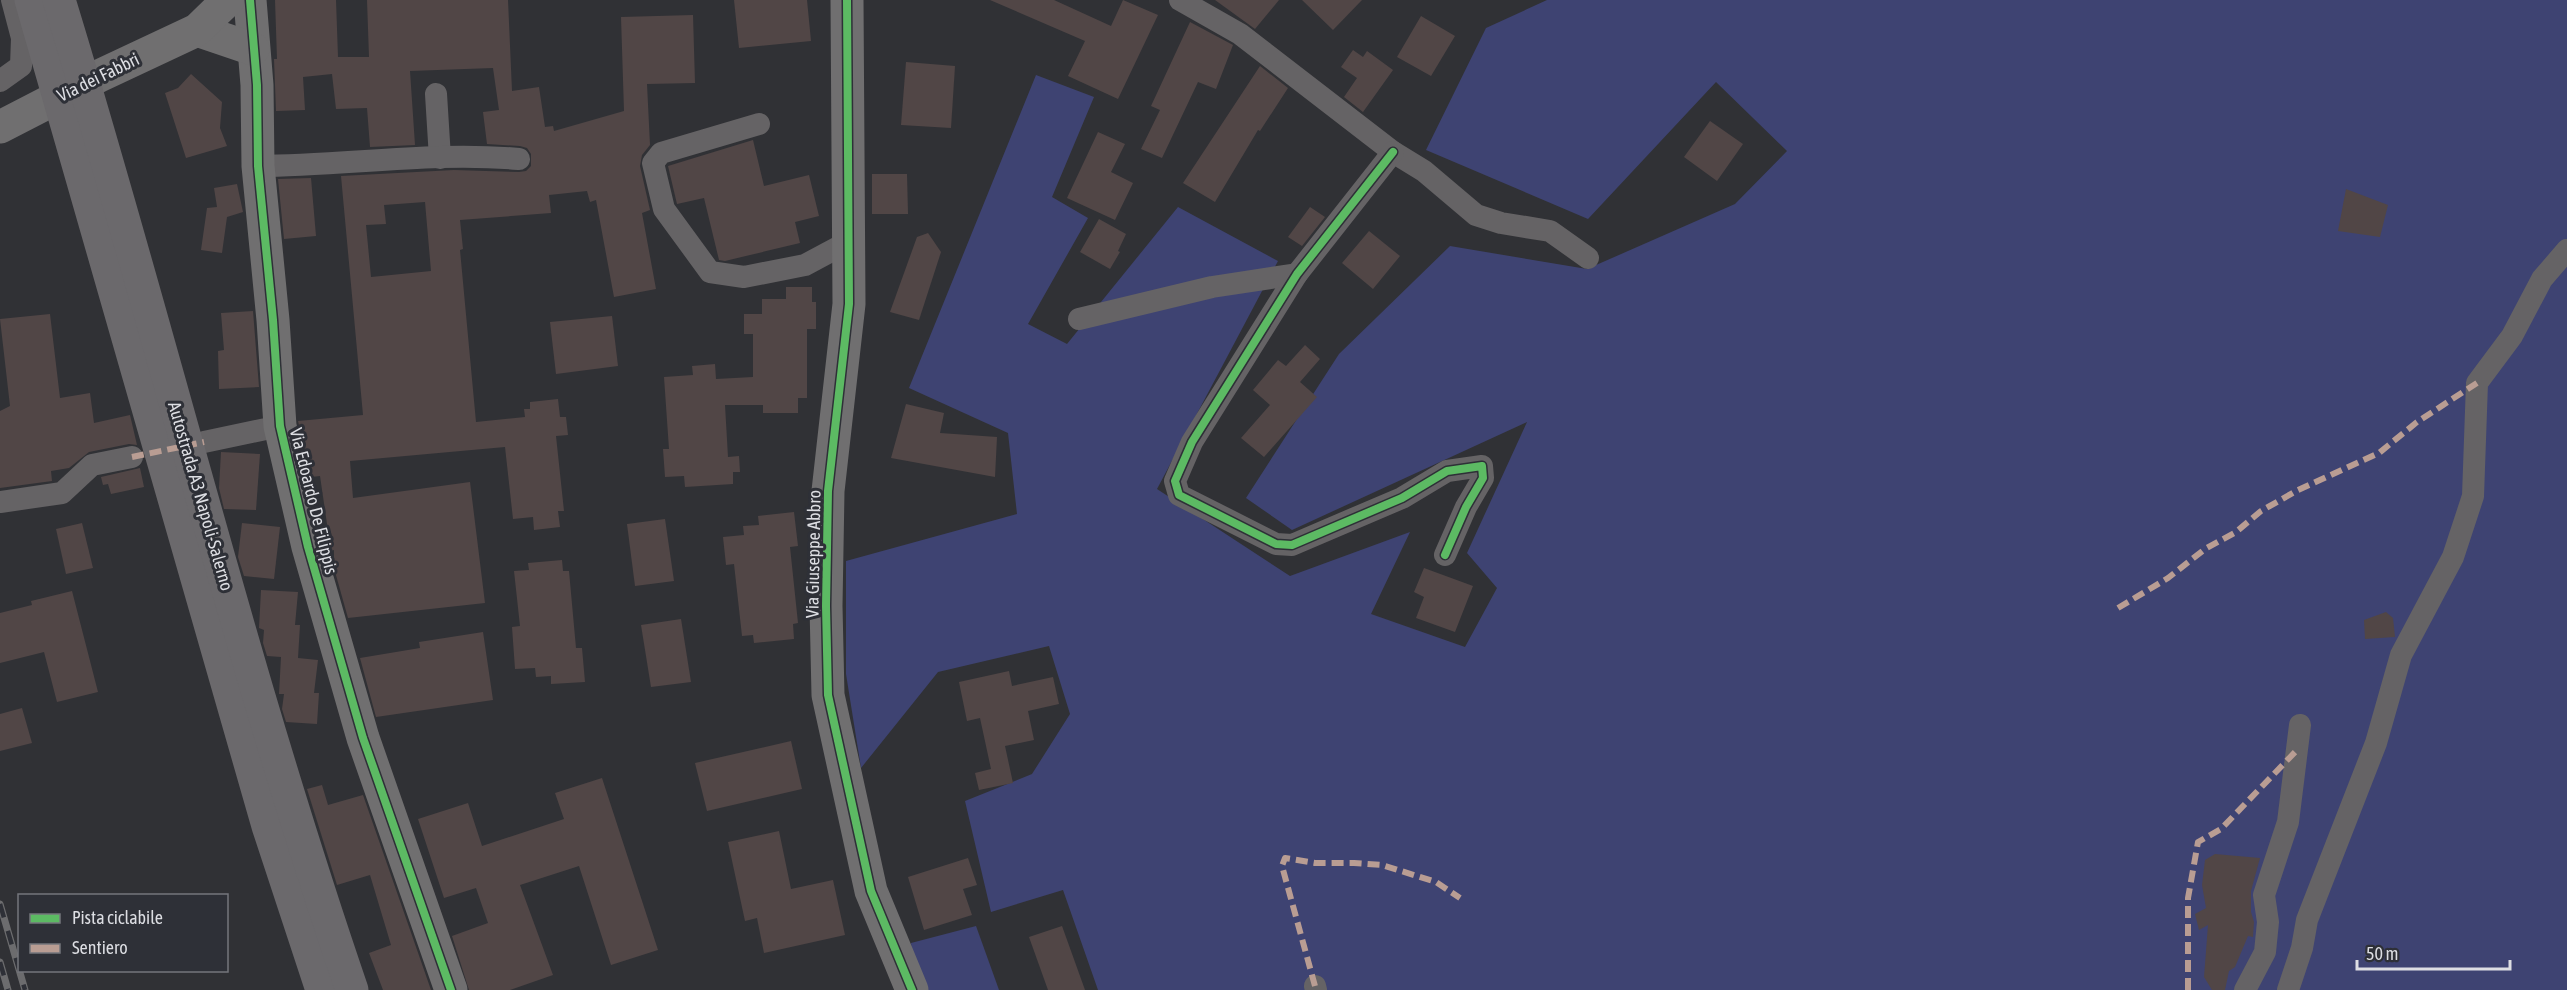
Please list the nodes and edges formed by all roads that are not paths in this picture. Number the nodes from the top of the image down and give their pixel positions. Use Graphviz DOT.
graph roads {
  1 [pos="12,0"];
  2 [pos="31,0"];
  3 [pos="59,0"];
  4 [pos="228,0"];
  5 [pos="847,0"];
  6 [pos="1180,0"];
  7 [pos="252,24"];
  8 [pos="197,30"];
  9 [pos="0,81"];
  10 [pos="436,94"];
  11 [pos="759,124"];
  12 [pos="0,127"];
  13 [pos="1393,152"];
  14 [pos="440,158"];
  15 [pos="519,159"];
  16 [pos="258,166"];
  17 [pos="848,242"];
  18 [pos="2567,250"];
  19 [pos="1588,258"];
  20 [pos="1297,274"];
  21 [pos="1079,319"];
  22 [pos="280,426"];
  23 [pos="204,442"];
  24 [pos="132,457"];
  25 [pos="0,502"];
  26 [pos="1445,555"];
  27 [pos="2300,725"];
  28 [pos="322,990"];
  29 [pos="352,990"];
  30 [pos="451,990"];
  31 [pos="912,990"];
  32 [pos="2245,990"];
  33 [pos="2288,990"];
  1 -- 9 [label="street"];
  2 -- 28 [label="highway, Autostrada A3 Napoli-Salerno"];
  3 -- 29 [label="highway, Autostrada A3 Napoli-Salerno"];
  4 -- 8 [label="street, Via dei Fabbri"];
  5 -- 17 [label="street, Via Giuseppe Abbro"];
  6 -- 13 [label="street"];
  7 -- 8 [label="street"];
  7 -- 16 [label="street, Via Edoardo De Filippis"];
  8 -- 12 [label="street, Via dei Fabbri"];
  10 -- 14 [label="street"];
  11 -- 17 [label="street"];
  13 -- 19 [label="street"];
  13 -- 20 [label="street"];
  14 -- 15 [label="street"];
  14 -- 16 [label="street"];
  16 -- 22 [label="street, Via Edoardo De Filippis"];
  17 -- 31 [label="street, Via Giuseppe Abbro"];
  18 -- 33 [label="street"];
  20 -- 21 [label="street"];
  20 -- 26 [label="street"];
  22 -- 23 [label="street"];
  22 -- 30 [label="street, Via Edoardo De Filippis"];
  24 -- 25 [label="street"];
  27 -- 32 [label="street"];
}
